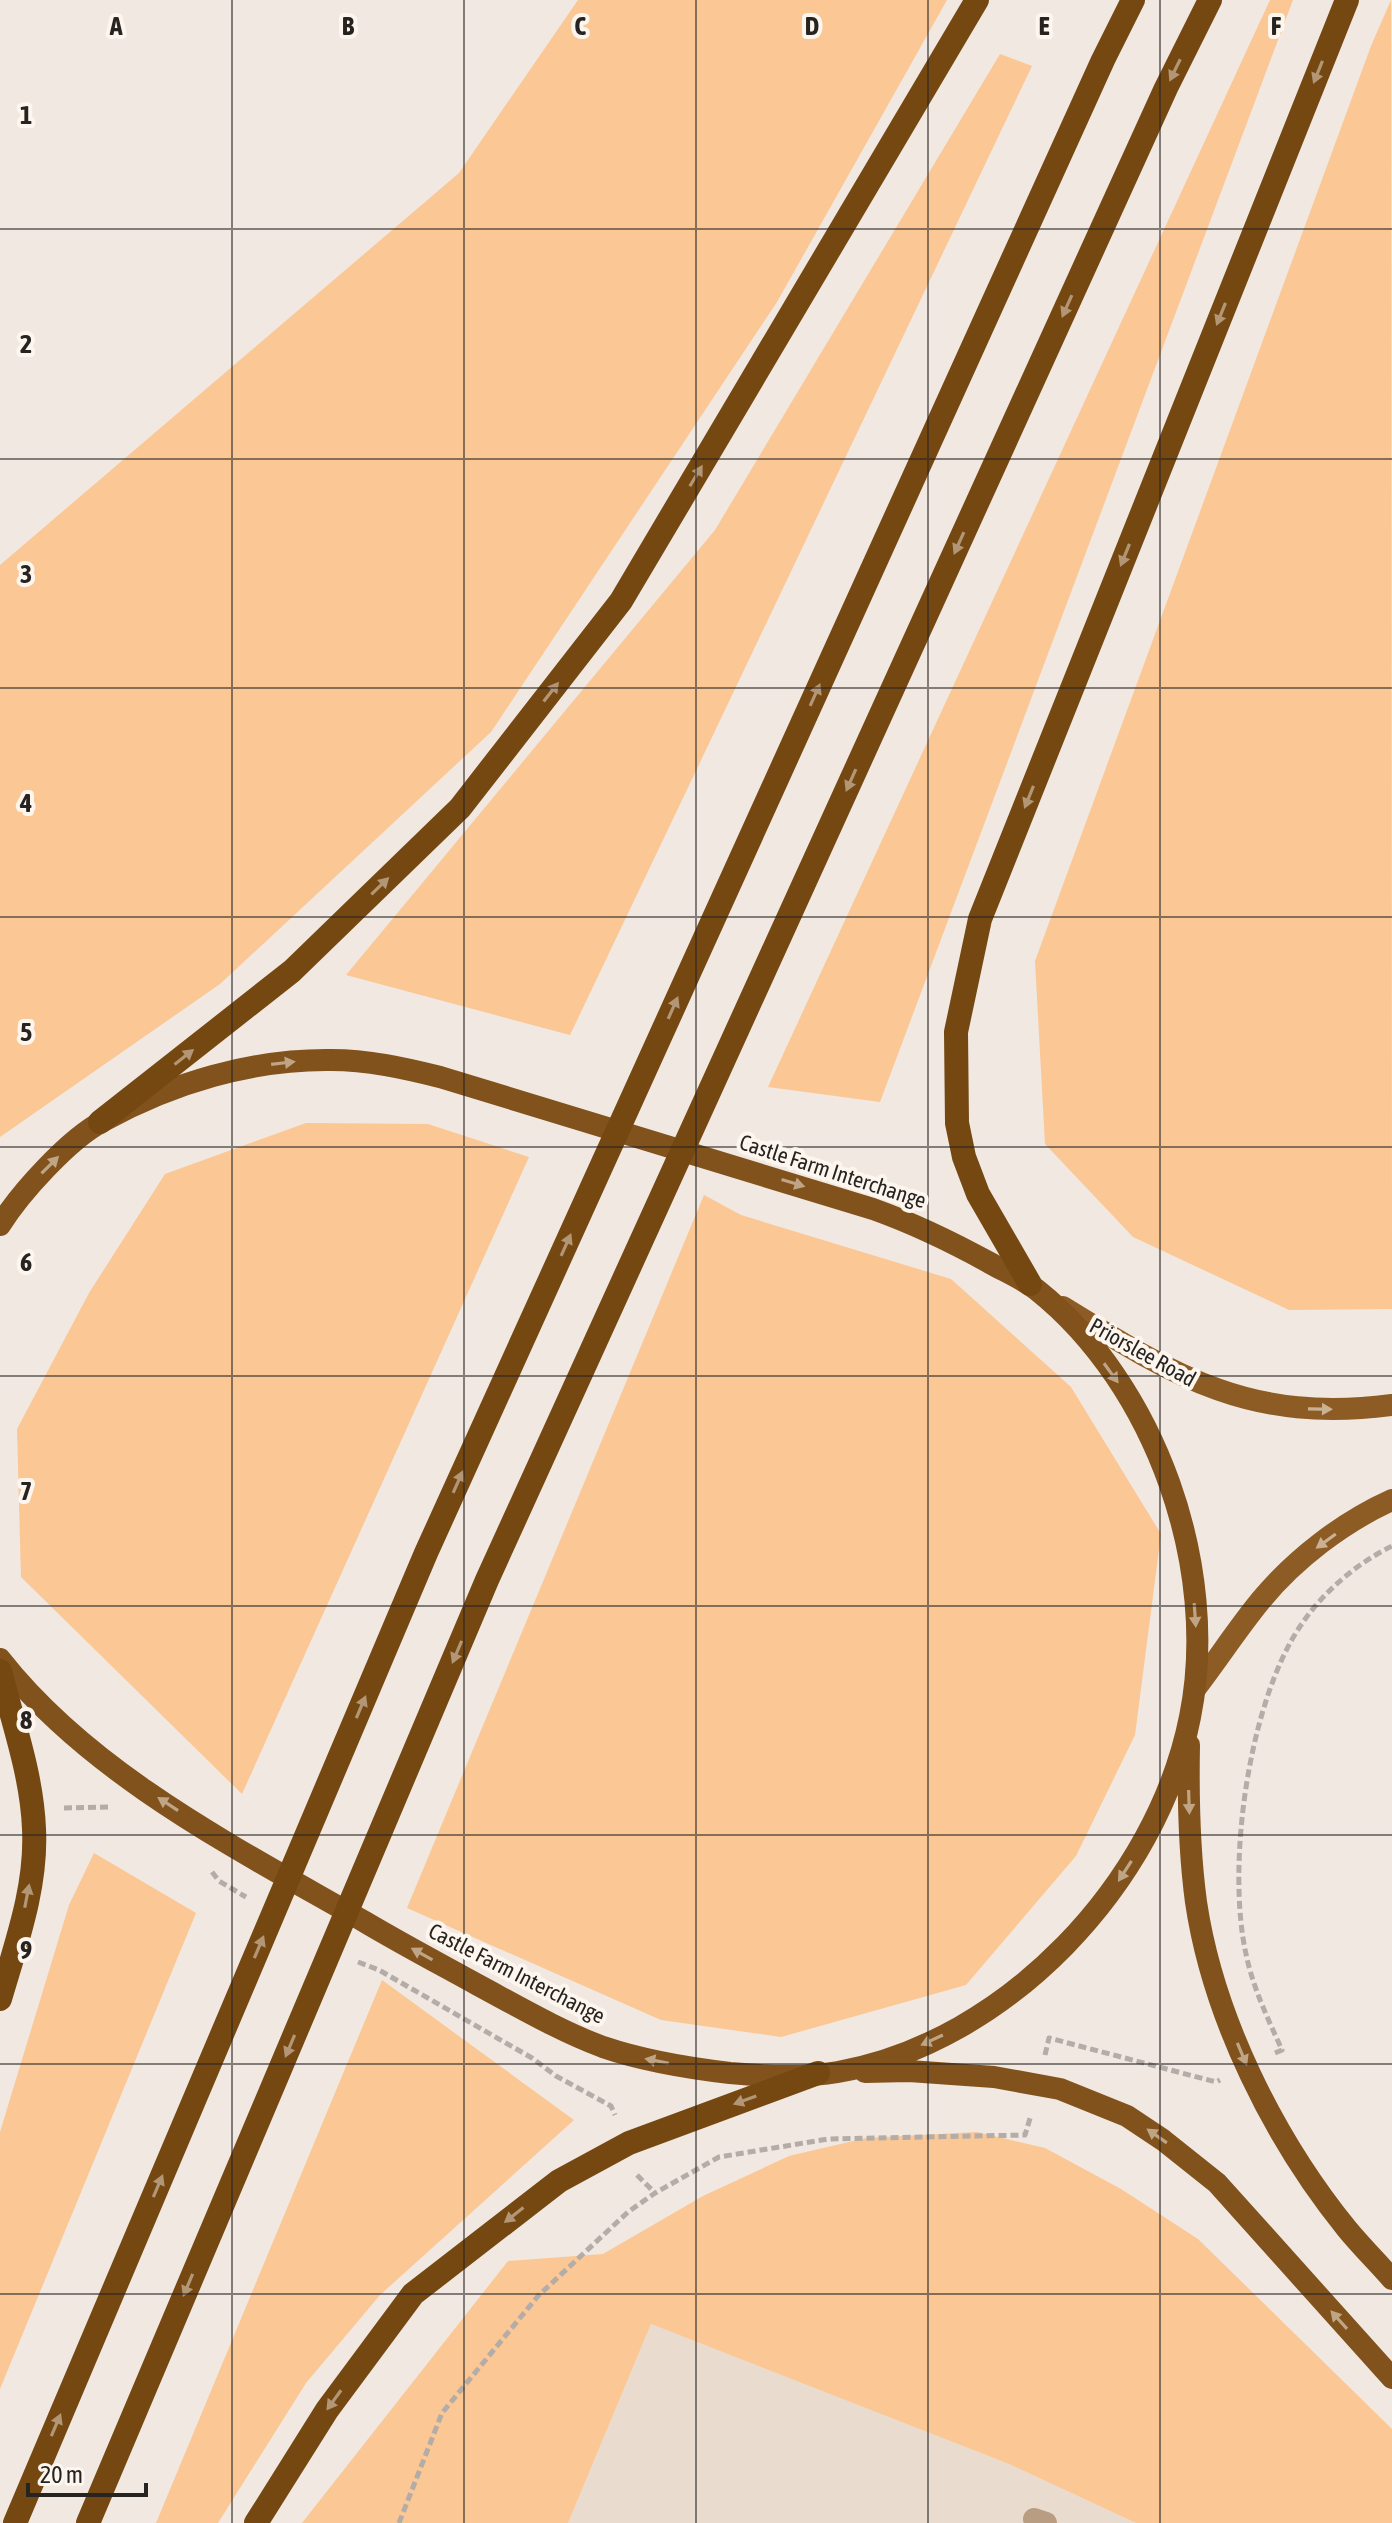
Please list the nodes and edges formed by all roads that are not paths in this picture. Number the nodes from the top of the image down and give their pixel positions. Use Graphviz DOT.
graph roads {
  1 [pos="977,0"];
  2 [pos="1133,0"];
  3 [pos="1210,0"];
  4 [pos="1347,0"];
  5 [pos="100,1122"];
  6 [pos="4,1216"];
  7 [pos="1036,1289"];
  8 [pos="1392,1405"];
  9 [pos="1392,1500"];
  10 [pos="0,1659"];
  11 [pos="0,1671"];
  12 [pos="1195,1689"];
  13 [pos="1189,1724"];
  14 [pos="0,1999"];
  15 [pos="828,2072"];
  16 [pos="1392,2279"];
  17 [pos="1392,2378"];
  18 [pos="15,2523"];
  19 [pos="88,2523"];
  20 [pos="256,2523"];
  5 -- 1 [label="highway, one-way"];
  18 -- 2 [label="highway, one-way"];
  3 -- 19 [label="highway, one-way"];
  4 -- 7 [label="highway, one-way"];
  6 -- 5 [label="highway, Castle Farm Interchange, one-way"];
  5 -- 7 [label="highway, Castle Farm Interchange, one-way"];
  7 -- 8 [label="main road, Priorslee Road, one-way"];
  7 -- 12 [label="highway, Castle Farm Interchange, one-way"];
  9 -- 12 [label="main road, one-way"];
  15 -- 10 [label="highway, Castle Farm Interchange, one-way"];
  14 -- 11 [label="highway, one-way"];
  12 -- 13 [label="highway, Castle Farm Interchange"];
  13 -- 15 [label="highway, Castle Farm Interchange, one-way"];
  13 -- 16 [label="highway, one-way"];
  17 -- 15 [label="highway, one-way"];
  15 -- 20 [label="highway, one-way"];
}
